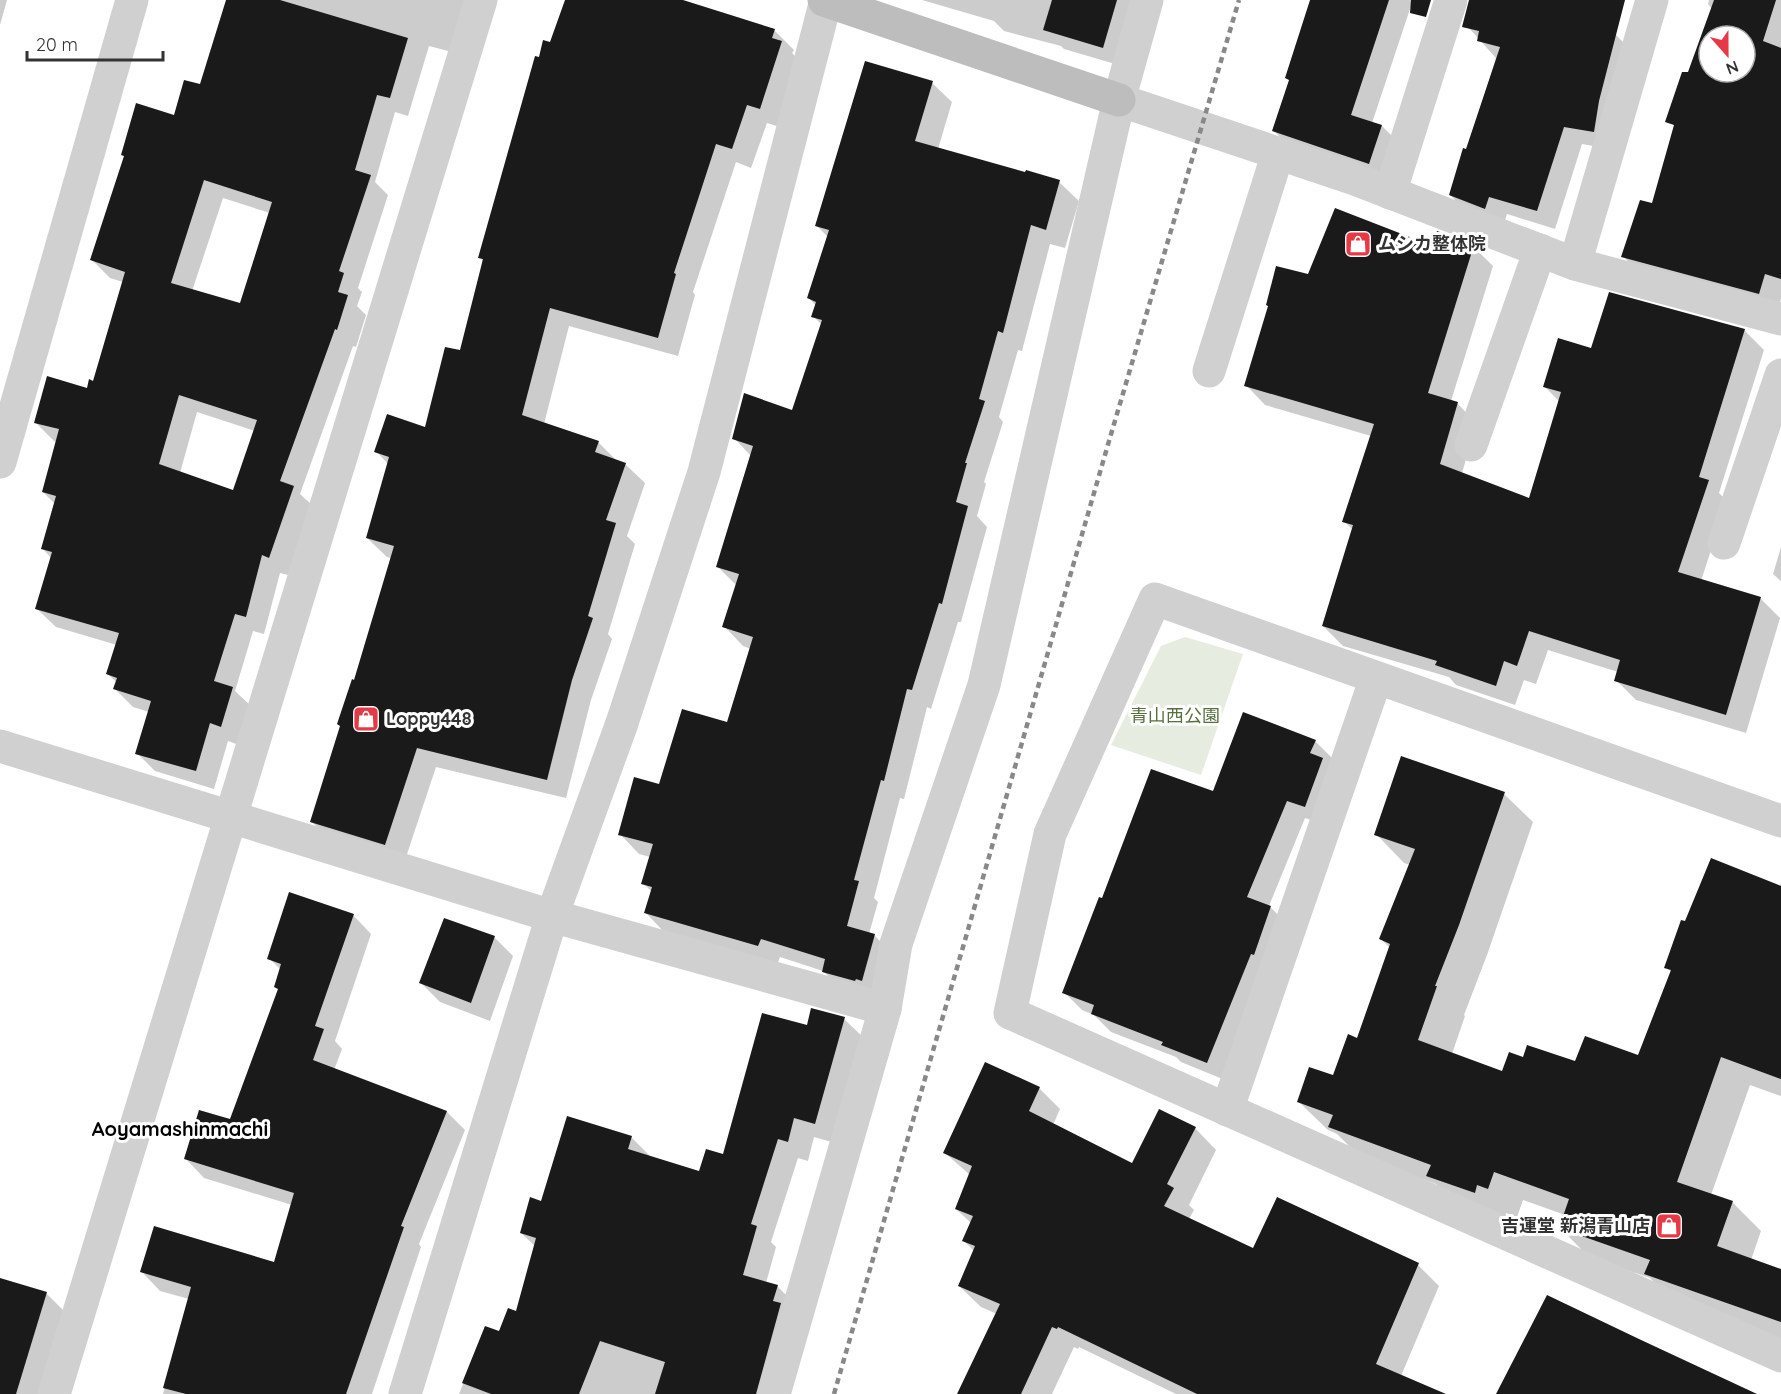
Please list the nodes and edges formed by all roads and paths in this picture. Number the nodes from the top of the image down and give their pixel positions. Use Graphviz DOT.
graph roads {
  1 [pos="132,0"];
  2 [pos="481,0"];
  3 [pos="825,0"];
  4 [pos="1147,0"];
  5 [pos="1450,0"];
  6 [pos="1652,0"];
  7 [pos="1119,100"];
  8 [pos="1278,153"];
  9 [pos="1390,193"];
  10 [pos="1540,250"];
  11 [pos="1575,264"];
  12 [pos="1781,319"];
  13 [pos="1209,371"];
  14 [pos="1781,375"];
  15 [pos="1471,445"];
  16 [pos="0,462"];
  17 [pos="1724,543"];
  18 [pos="1376,678"];
  19 [pos="0,746"];
  20 [pos="231,818"];
  21 [pos="1781,821"];
  22 [pos="552,916"];
  23 [pos="885,1009"];
  24 [pos="1227,1110"];
  25 [pos="1781,1356"];
  26 [pos="54,1394"];
  27 [pos="405,1394"];
  28 [pos="774,1394"];
  1 -- 16 [label="street"];
  2 -- 20 [label="street"];
  3 -- 7 [label="street"];
  3 -- 22 [label="street"];
  4 -- 7 [label="street"];
  5 -- 9 [label="street"];
  6 -- 11 [label="street"];
  7 -- 8 [label="street"];
  7 -- 23 [label="street"];
  8 -- 9 [label="street"];
  8 -- 13 [label="street"];
  9 -- 10 [label="street"];
  10 -- 11 [label="street"];
  10 -- 15 [label="street"];
  11 -- 12 [label="street"];
  14 -- 17 [label="street"];
  18 -- 21 [label="street"];
  18 -- 24 [label="street"];
  18 -- 24 [label="street"];
  19 -- 20 [label="street"];
  20 -- 22 [label="street"];
  20 -- 26 [label="street"];
  22 -- 23 [label="street"];
  22 -- 27 [label="street"];
  23 -- 28 [label="street"];
  24 -- 25 [label="street"];
}
